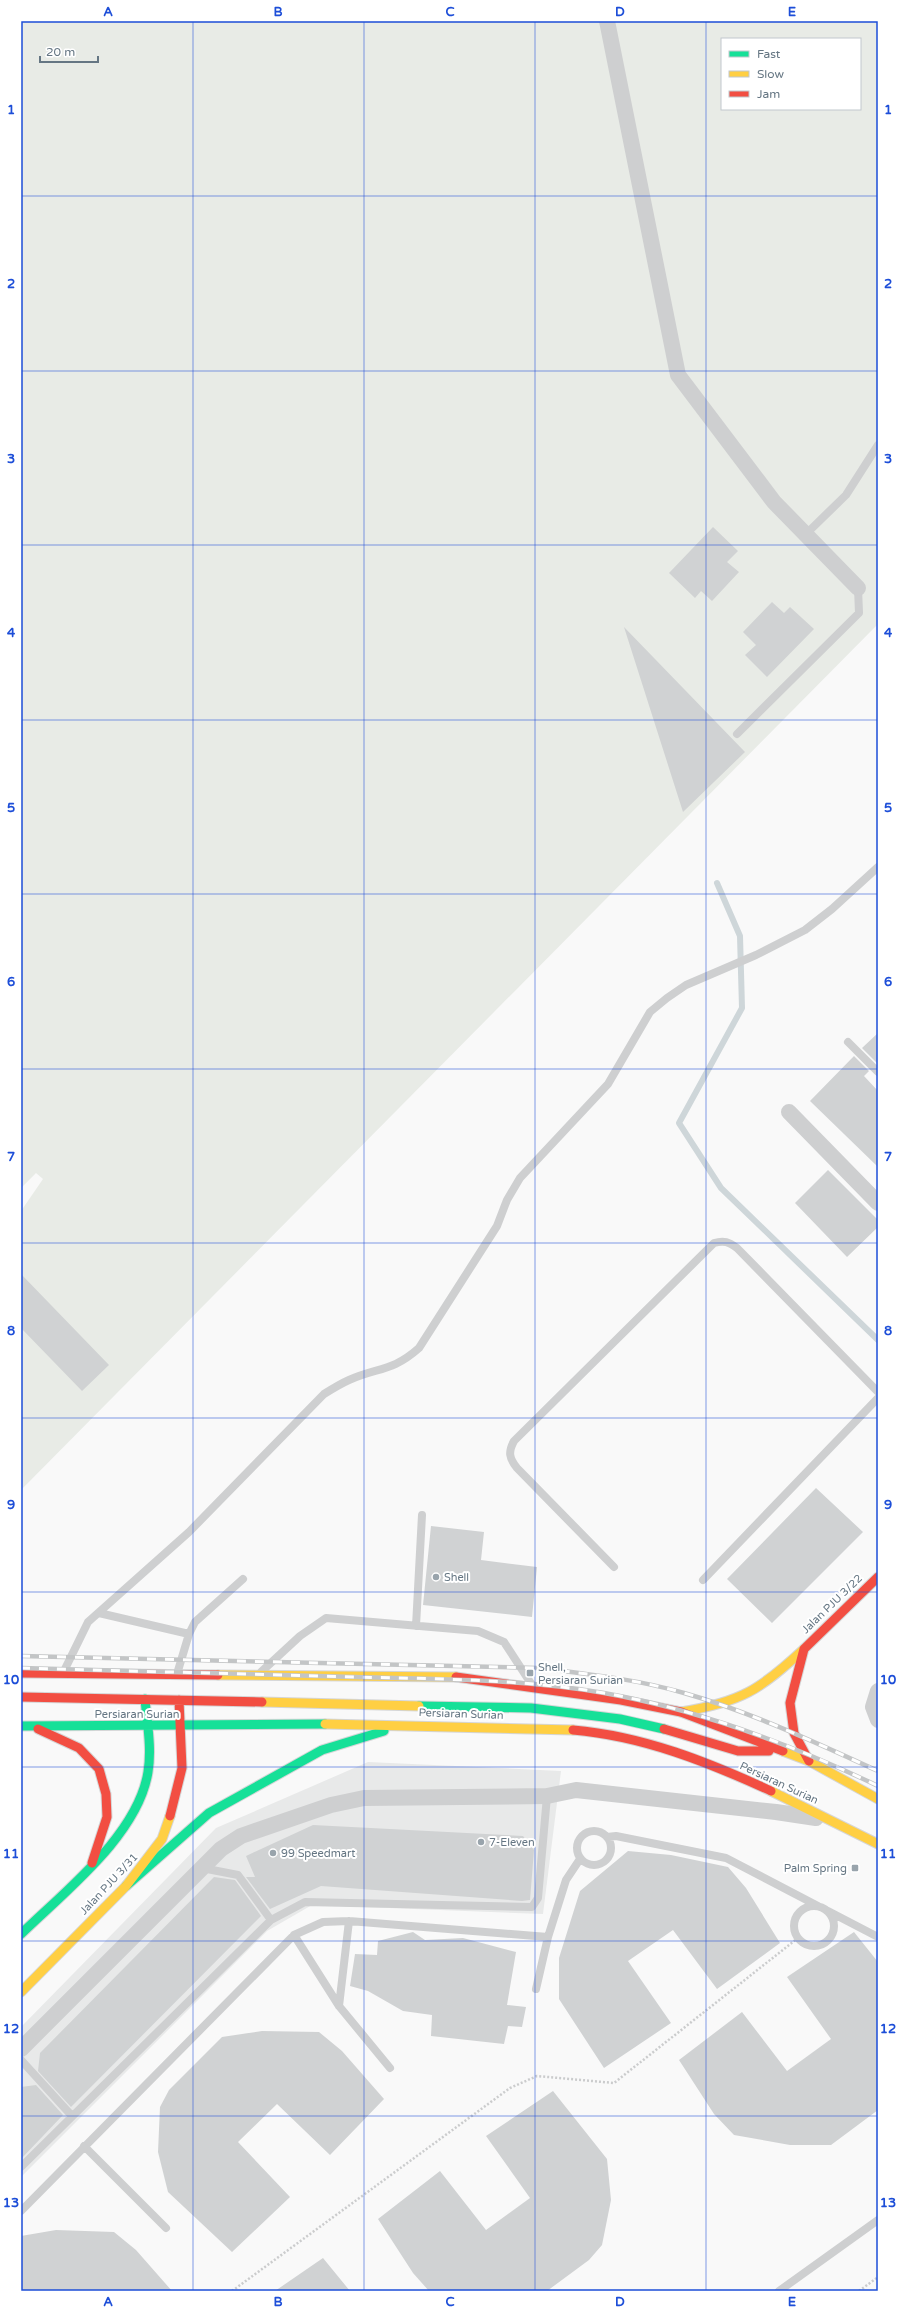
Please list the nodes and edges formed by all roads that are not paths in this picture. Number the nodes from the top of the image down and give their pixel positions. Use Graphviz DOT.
graph roads {
  1 [pos="607,21"];
  2 [pos="878,445"];
  3 [pos="805,535"];
  4 [pos="858,588"];
  5 [pos="737,734"];
  6 [pos="878,867"];
  7 [pos="848,1042"];
  8 [pos="878,1072"];
  9 [pos="789,1112"];
  10 [pos="878,1203"];
  11 [pos="878,1392"];
  12 [pos="878,1398"];
  13 [pos="422,1515"];
  14 [pos="614,1568"];
  15 [pos="878,1577"];
  16 [pos="243,1579"];
  17 [pos="703,1580"];
  18 [pos="99,1613"];
  19 [pos="416,1626"];
  20 [pos="187,1633"];
  21 [pos="804,1649"];
  22 [pos="21,1673"];
  23 [pos="63,1673"];
  24 [pos="177,1674"];
  25 [pos="258,1675"];
  26 [pos="533,1687"];
  27 [pos="878,1691"];
  28 [pos="21,1697"];
  29 [pos="145,1699"];
  30 [pos="179,1700"];
  31 [pos="681,1712"];
  32 [pos="878,1720"];
  33 [pos="406,1724"];
  34 [pos="181,1725"];
  35 [pos="21,1726"];
  36 [pos="31,1726"];
  37 [pos="147,1726"];
  38 [pos="783,1751"];
  39 [pos="809,1761"];
  40 [pos="548,1796"];
  41 [pos="878,1799"];
  42 [pos="833,1821"];
  43 [pos="607,1837"];
  44 [pos="878,1844"];
  45 [pos="580,1859"];
  46 [pos="92,1863"];
  47 [pos="201,1868"];
  48 [pos="126,1886"];
  49 [pos="822,1908"];
  50 [pos="271,1920"];
  51 [pos="349,1921"];
  52 [pos="21,1934"];
  53 [pos="294,1935"];
  54 [pos="548,1937"];
  55 [pos="878,1937"];
  56 [pos="536,1989"];
  57 [pos="21,1992"];
  58 [pos="339,2006"];
  59 [pos="21,2049"];
  60 [pos="21,2060"];
  61 [pos="390,2068"];
  62 [pos="72,2116"];
  63 [pos="84,2146"];
  64 [pos="21,2167"];
  65 [pos="21,2211"];
  66 [pos="878,2220"];
  67 [pos="166,2228"];
  68 [pos="779,2291"];
  1 -- 3 [label="street"];
  2 -- 3 [label="lane"];
  3 -- 4 [label="street"];
  4 -- 5 [label="lane"];
  6 -- 18 [label="lane"];
  7 -- 8 [label="lane"];
  9 -- 10 [label="street"];
  11 -- 14 [label="lane"];
  12 -- 17 [label="lane"];
  13 -- 19 [label="lane"];
  15 -- 21 [label="main road, Jalan PJU 3/22"];
  16 -- 20 [label="lane"];
  18 -- 20 [label="lane"];
  18 -- 23 [label="lane"];
  19 -- 25 [label="lane"];
  19 -- 26 [label="lane"];
  20 -- 24 [label="lane"];
  21 -- 31 [label="main road, Jalan PJU 3/22"];
  21 -- 39 [label="main road"];
  22 -- 23 [label="main road"];
  23 -- 24 [label="main road"];
  24 -- 25 [label="main road"];
  25 -- 26 [label="main road"];
  26 -- 31 [label="main road"];
  27 -- 32 [label="street"];
  28 -- 29 [label="main road"];
  29 -- 30 [label="main road"];
  29 -- 37 [label="main road"];
  30 -- 34 [label="main road, Jalan PJU 3/31"];
  30 -- 38 [label="main road"];
  31 -- 38 [label="main road"];
  33 -- 34 [label="main road, Persiaran Surian"];
  33 -- 42 [label="main road, Persiaran Surian"];
  33 -- 48 [label="main road"];
  34 -- 37 [label="main road, Persiaran Surian"];
  34 -- 48 [label="main road, Jalan PJU 3/31"];
  35 -- 36 [label="main road, Persiaran Surian"];
  36 -- 37 [label="main road, Persiaran Surian"];
  36 -- 46 [label="main road"];
  37 -- 46 [label="main road"];
  38 -- 39 [label="main road"];
  39 -- 41 [label="main road"];
  40 -- 42 [label="street"];
  40 -- 47 [label="street"];
  40 -- 50 [label="lane"];
  42 -- 44 [label="main road, Persiaran Surian"];
  43 -- 45 [label="lane"];
  43 -- 45 [label="lane"];
  43 -- 49 [label="lane"];
  45 -- 54 [label="lane"];
  46 -- 52 [label="main road"];
  47 -- 50 [label="lane"];
  47 -- 59 [label="street"];
  48 -- 57 [label="main road, Jalan PJU 3/31"];
  49 -- 49 [label="lane"];
  49 -- 55 [label="lane"];
  50 -- 62 [label="lane"];
  51 -- 53 [label="lane"];
  51 -- 54 [label="lane"];
  51 -- 58 [label="lane"];
  53 -- 58 [label="lane"];
  53 -- 63 [label="lane"];
  54 -- 56 [label="lane"];
  58 -- 61 [label="lane"];
  60 -- 62 [label="lane"];
  62 -- 64 [label="lane"];
  63 -- 65 [label="lane"];
  63 -- 67 [label="lane"];
  66 -- 68 [label="lane"];
}
